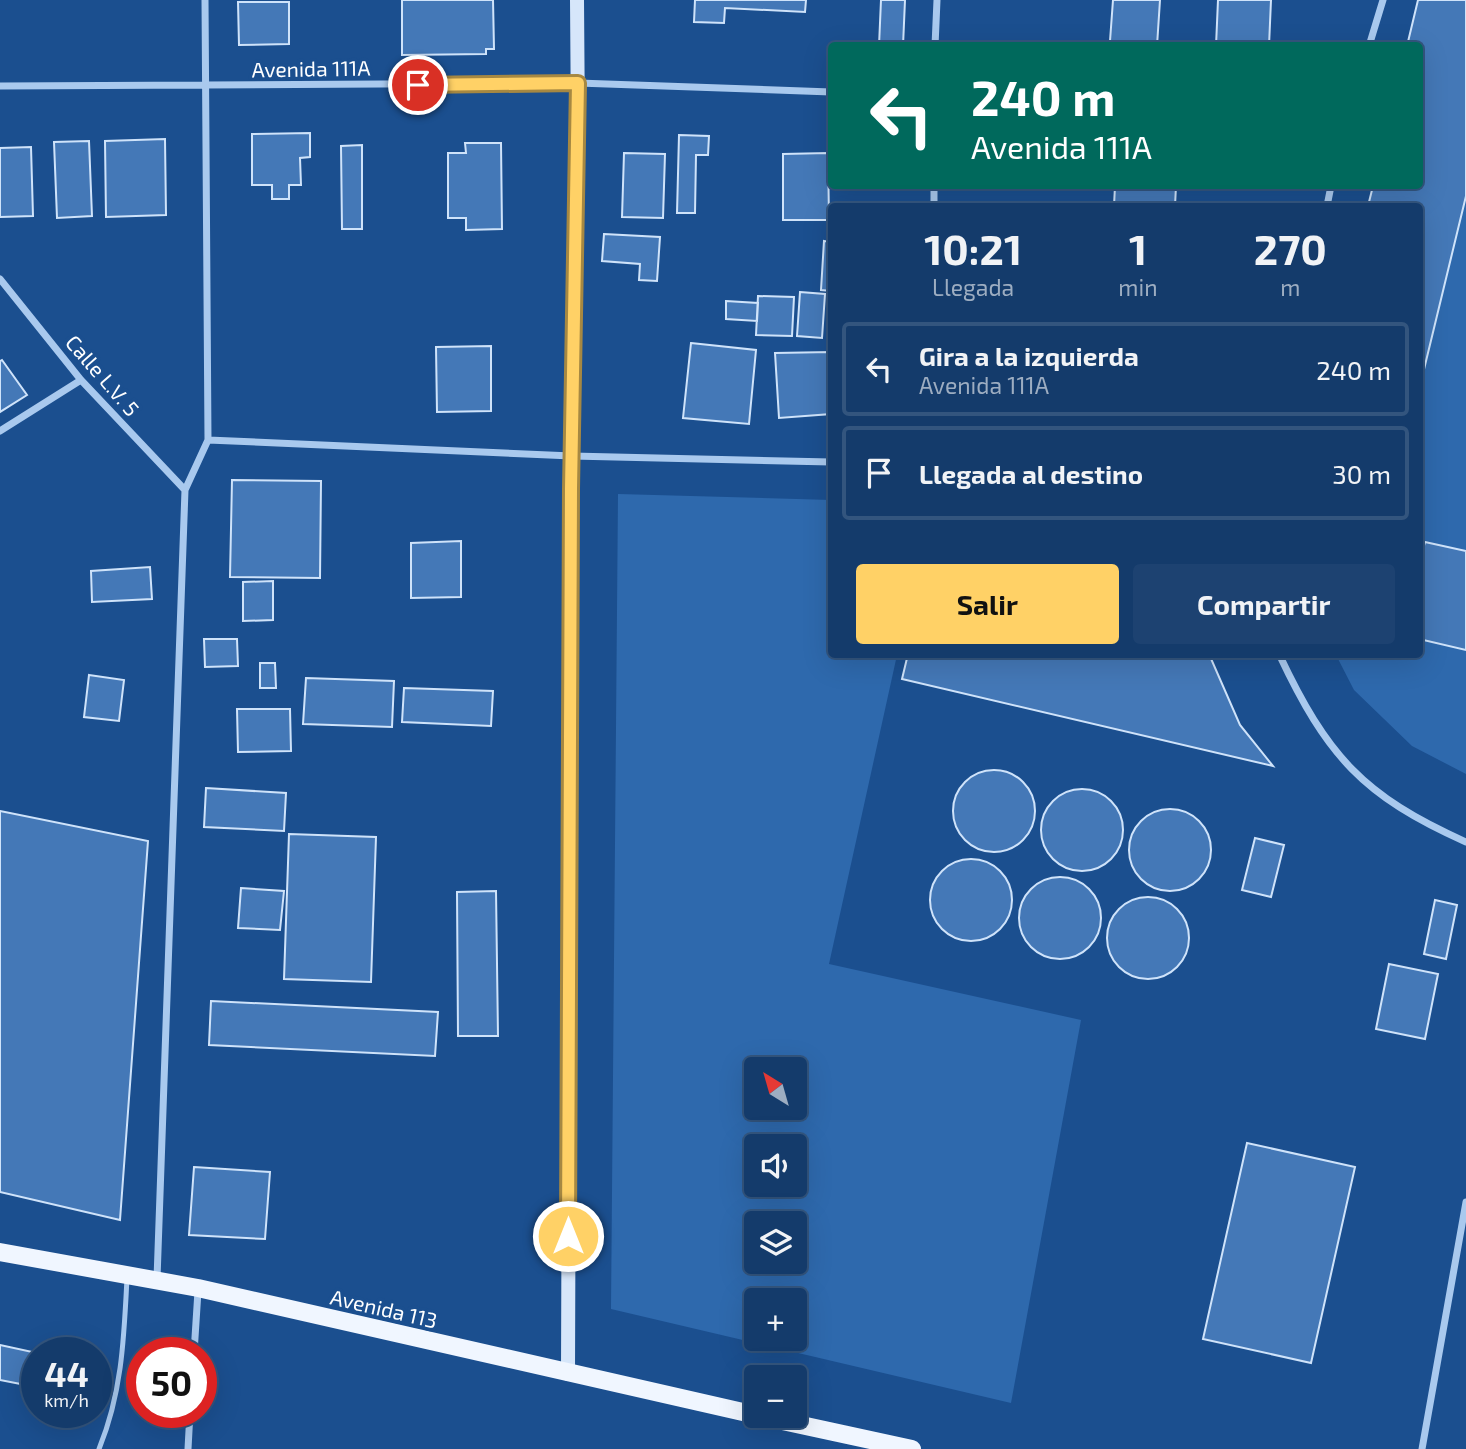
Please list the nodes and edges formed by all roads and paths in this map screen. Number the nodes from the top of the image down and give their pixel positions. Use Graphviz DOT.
graph roads {
  1 [pos="205,0"];
  2 [pos="578,0"];
  3 [pos="937,0"];
  4 [pos="1383,0"];
  5 [pos="935,42"];
  6 [pos="1369,42"];
  7 [pos="578,83"];
  8 [pos="0,86"];
  9 [pos="206,87"];
  10 [pos="828,92"];
  11 [pos="0,279"];
  12 [pos="81,380"];
  13 [pos="0,431"];
  14 [pos="208,440"];
  15 [pos="572,456"];
  16 [pos="828,462"];
  17 [pos="185,491"];
  18 [pos="1281,658"];
  19 [pos="1466,842"];
  20 [pos="1466,1202"];
  21 [pos="0,1252"];
  22 [pos="127,1275"];
  23 [pos="157,1280"];
  24 [pos="198,1289"];
  25 [pos="195,1337"];
  26 [pos="568,1374"];
  27 [pos="744,1412"];
  28 [pos="807,1426"];
  29 [pos="189,1428"];
  30 [pos="99,1449"];
  31 [pos="188,1449"];
  32 [pos="912,1449"];
  33 [pos="1422,1449"];
  1 -- 9 [label="street"];
  2 -- 7 [label="main road"];
  3 -- 5 [label="street"];
  4 -- 6 [label="street"];
  7 -- 9 [label="street, Avenida 111A"];
  7 -- 10 [label="street, Avenida 111A"];
  7 -- 15 [label="main road"];
  8 -- 9 [label="street, Avenida 111A"];
  9 -- 14 [label="street"];
  11 -- 12 [label="street, Calle L.V. 5"];
  12 -- 13 [label="street"];
  12 -- 17 [label="street, Calle L.V. 5"];
  14 -- 15 [label="street"];
  14 -- 17 [label="street"];
  15 -- 16 [label="street"];
  15 -- 26 [label="main road"];
  17 -- 23 [label="street"];
  18 -- 19 [label="street"];
  20 -- 33 [label="street"];
  21 -- 22 [label="main road, Avenida 113"];
  22 -- 23 [label="main road, Avenida 113"];
  22 -- 30 [label="lane"];
  23 -- 24 [label="main road, Avenida 113"];
  24 -- 25 [label="street"];
  24 -- 26 [label="main road, Avenida 113"];
  26 -- 27 [label="main road, Avenida 113"];
  28 -- 32 [label="main road, Avenida 113"];
  29 -- 31 [label="street"];
}
